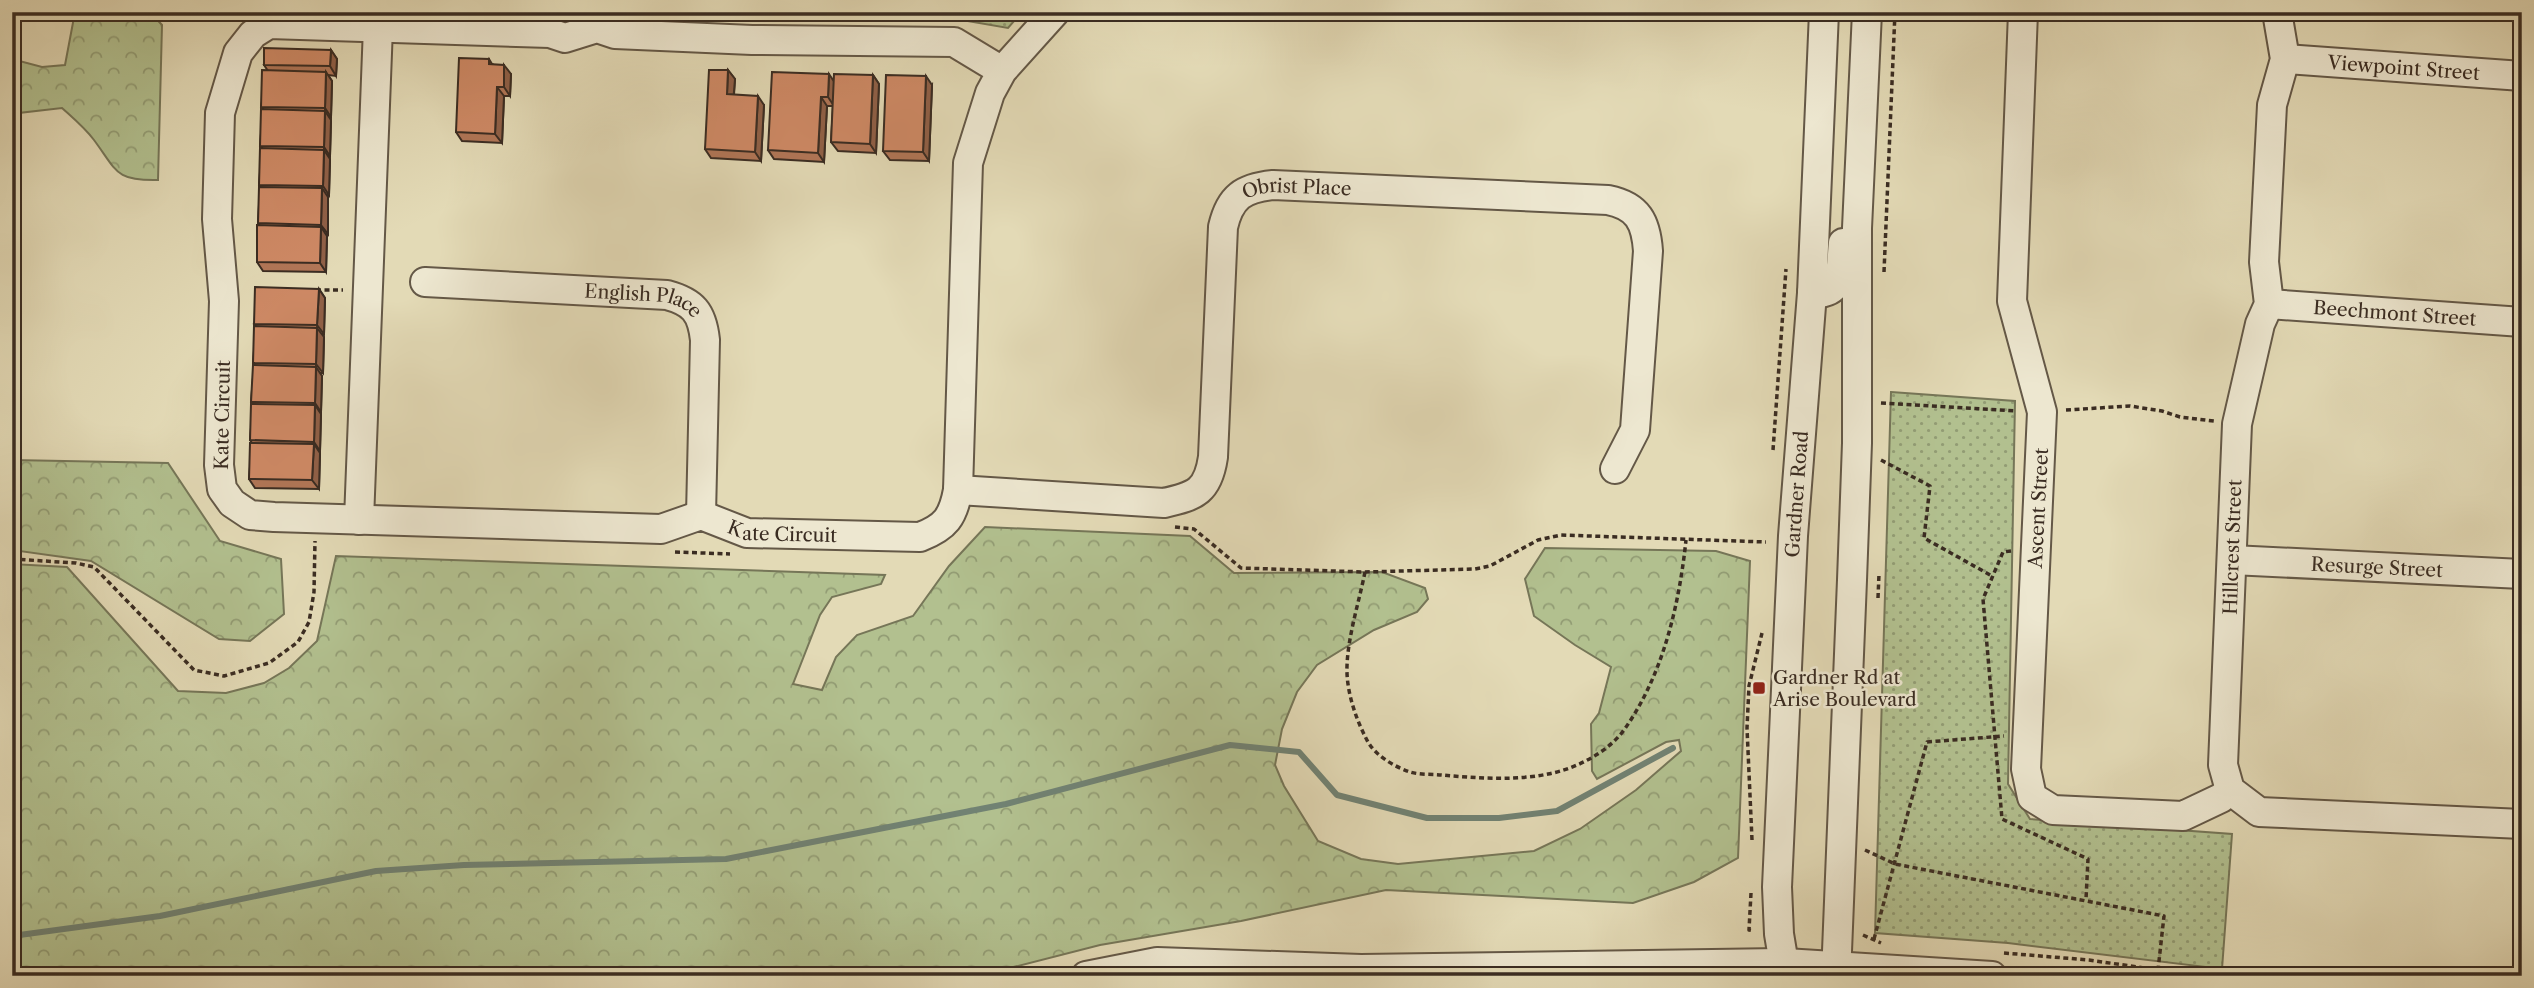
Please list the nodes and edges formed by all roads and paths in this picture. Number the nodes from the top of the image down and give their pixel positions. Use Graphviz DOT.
graph roads {
  1 [pos="1055,12"];
  2 [pos="1824,12"];
  3 [pos="1867,12"];
  4 [pos="2023,12"];
  5 [pos="2277,12"];
  6 [pos="378,26"];
  7 [pos="2285,59"];
  8 [pos="1002,71"];
  9 [pos="2522,76"];
  10 [pos="1857,228"];
  11 [pos="425,282"];
  12 [pos="315,290"];
  13 [pos="368,290"];
  14 [pos="1812,293"];
  15 [pos="2269,304"];
  16 [pos="2522,322"];
  17 [pos="1881,460"];
  18 [pos="1615,469"];
  19 [pos="958,490"];
  20 [pos="1164,503"];
  21 [pos="701,515"];
  22 [pos="359,520"];
  23 [pos="315,539"];
  24 [pos="1686,540"];
  25 [pos="1766,542"];
  26 [pos="671,552"];
  27 [pos="740,554"];
  28 [pos="12,559"];
  29 [pos="2232,560"];
  30 [pos="1364,572"];
  31 [pos="2522,574"];
  32 [pos="1992,576"];
  33 [pos="2027,733"];
  34 [pos="2230,790"];
  35 [pos="2522,824"];
  36 [pos="1865,850"];
  37 [pos="1895,864"];
  38 [pos="1874,939"];
  39 [pos="1785,969"];
  40 [pos="2158,970"];
  41 [pos="1837,971"];
  42 [pos="1361,973"];
  43 [pos="1086,976"];
  44 [pos="1992,976"];
  1 -- 8 [label="street, Kate Circuit"];
  2 -- 14 [label="street, Gardner Road"];
  3 -- 10 [label="street"];
  4 -- 33 [label="street, Ascent Street"];
  5 -- 7 [label="street, Hillcrest Street"];
  6 -- 8 [label="street, Kate Circuit"];
  6 -- 13 [label="street"];
  6 -- 22 [label="street, Kate Circuit"];
  7 -- 9 [label="street, Viewpoint Street"];
  7 -- 15 [label="street, Hillcrest Street"];
  8 -- 19 [label="street, Kate Circuit"];
  10 -- 14 [label="street"];
  10 -- 41 [label="street"];
  11 -- 21 [label="street, English Place"];
  12 -- 13 [label="path"];
  13 -- 22 [label="street"];
  14 -- 39 [label="street, Gardner Road"];
  15 -- 16 [label="street, Beechmont Street"];
  15 -- 29 [label="street, Hillcrest Street"];
  17 -- 32 [label="path"];
  18 -- 20 [label="street, Obrist Place"];
  19 -- 20 [label="street, Obrist Place"];
  19 -- 21 [label="street, Kate Circuit"];
  20 -- 30 [label="path"];
  21 -- 22 [label="street, Kate Circuit"];
  23 -- 28 [label="path"];
  24 -- 25 [label="path"];
  24 -- 30 [label="path"];
  24 -- 30 [label="path"];
  26 -- 27 [label="path"];
  29 -- 31 [label="street, Resurge Street"];
  29 -- 34 [label="street, Hillcrest Street"];
  33 -- 34 [label="street, Ascent Street"];
  33 -- 37 [label="path"];
  34 -- 35 [label="street"];
  36 -- 37 [label="path"];
  37 -- 38 [label="path"];
  37 -- 40 [label="path"];
  39 -- 41 [label="street"];
  39 -- 42 [label="street"];
  41 -- 44 [label="street"];
  42 -- 43 [label="street"];
}
